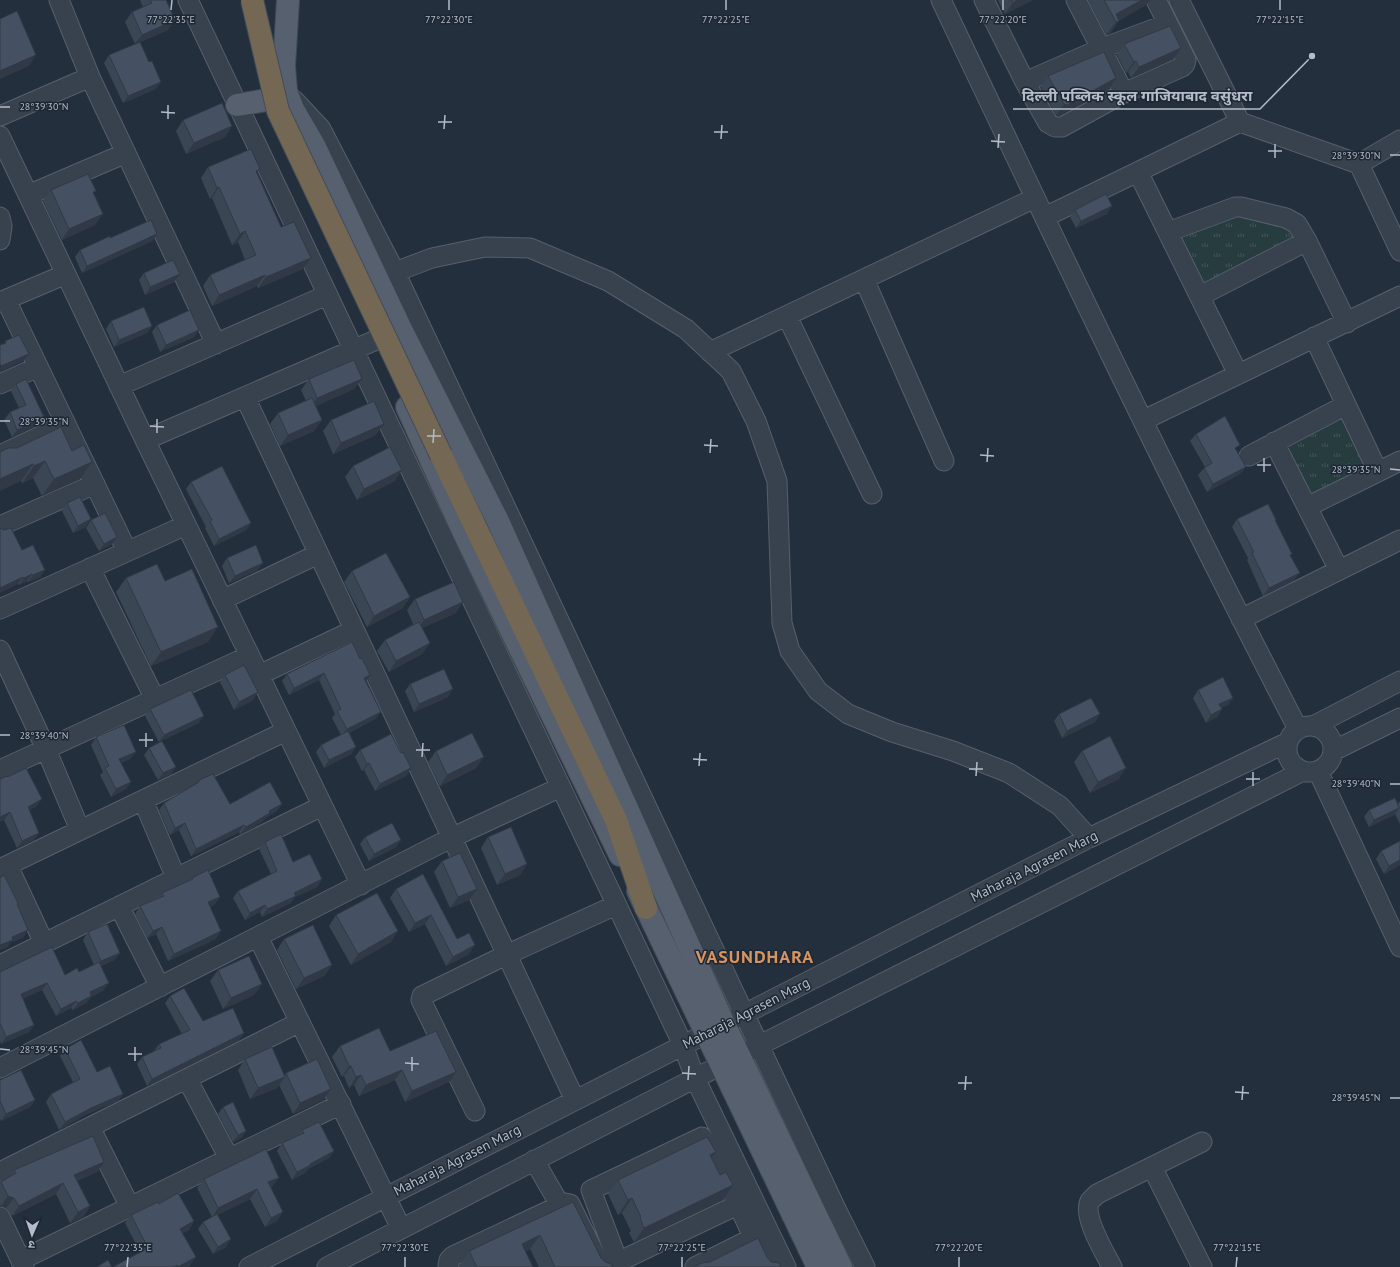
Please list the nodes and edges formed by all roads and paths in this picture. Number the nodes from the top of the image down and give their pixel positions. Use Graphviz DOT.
graph roads {
  1 [pos="59,0"];
  2 [pos="188,0"];
  3 [pos="253,0"];
  4 [pos="288,0"];
  5 [pos="941,0"];
  6 [pos="984,0"];
  7 [pos="1076,0"];
  8 [pos="1156,0"];
  9 [pos="1179,0"];
  10 [pos="1168,24"];
  11 [pos="1100,48"];
  12 [pos="284,66"];
  13 [pos="260,73"];
  14 [pos="90,77"];
  15 [pos="1025,82"];
  16 [pos="286,91"];
  17 [pos="1124,94"];
  18 [pos="267,100"];
  19 [pos="237,105"];
  20 [pos="0,116"];
  21 [pos="1240,122"];
  22 [pos="0,136"];
  23 [pos="1400,140"];
  24 [pos="126,153"];
  25 [pos="1359,164"];
  26 [pos="1138,172"];
  27 [pos="28,195"];
  28 [pos="1036,198"];
  29 [pos="0,217"];
  30 [pos="1045,217"];
  31 [pos="1168,232"];
  32 [pos="0,240"];
  33 [pos="1307,241"];
  34 [pos="1400,251"];
  35 [pos="395,272"];
  36 [pos="66,274"];
  37 [pos="864,279"];
  38 [pos="327,295"];
  39 [pos="1200,296"];
  40 [pos="1400,296"];
  41 [pos="3,301"];
  42 [pos="787,316"];
  43 [pos="1347,322"];
  44 [pos="1314,337"];
  45 [pos="376,340"];
  46 [pos="216,344"];
  47 [pos="353,350"];
  48 [pos="710,352"];
  49 [pos="38,367"];
  50 [pos="1238,374"];
  51 [pos="0,384"];
  52 [pos="119,386"];
  53 [pos="245,397"];
  54 [pos="1346,405"];
  55 [pos="1144,420"];
  56 [pos="66,424"];
  57 [pos="145,440"];
  58 [pos="1274,442"];
  59 [pos="0,455"];
  60 [pos="1249,456"];
  61 [pos="944,461"];
  62 [pos="1400,462"];
  63 [pos="1378,472"];
  64 [pos="94,484"];
  65 [pos="872,494"];
  66 [pos="1307,507"];
  67 [pos="186,525"];
  68 [pos="0,526"];
  69 [pos="1400,540"];
  70 [pos="127,552"];
  71 [pos="318,554"];
  72 [pos="90,568"];
  73 [pos="1339,570"];
  74 [pos="222,600"];
  75 [pos="0,609"];
  76 [pos="1241,619"];
  77 [pos="354,630"];
  78 [pos="0,650"];
  79 [pos="249,656"];
  80 [pos="259,675"];
  81 [pos="1400,681"];
  82 [pos="155,699"];
  83 [pos="1398,723"];
  84 [pos="286,730"];
  85 [pos="1300,732"];
  86 [pos="46,749"];
  87 [pos="1333,752"];
  88 [pos="0,770"];
  89 [pos="1310,771"];
  90 [pos="561,787"];
  91 [pos="143,800"];
  92 [pos="322,806"];
  93 [pos="80,830"];
  94 [pos="451,838"];
  95 [pos="1089,838"];
  96 [pos="4,867"];
  97 [pos="176,878"];
  98 [pos="360,884"];
  99 [pos="616,905"];
  100 [pos="119,906"];
  101 [pos="646,908"];
  102 [pos="258,937"];
  103 [pos="44,943"];
  104 [pos="1400,947"];
  105 [pos="506,954"];
  106 [pos="0,965"];
  107 [pos="160,987"];
  108 [pos="745,1014"];
  109 [pos="300,1022"];
  110 [pos="715,1029"];
  111 [pos="683,1045"];
  112 [pos="760,1045"];
  113 [pos="730,1060"];
  114 [pos="0,1068"];
  115 [pos="695,1078"];
  116 [pos="187,1079"];
  117 [pos="575,1100"];
  118 [pos="341,1104"];
  119 [pos="475,1111"];
  120 [pos="90,1127"];
  121 [pos="1202,1142"];
  122 [pos="229,1158"];
  123 [pos="534,1160"];
  124 [pos="1152,1167"];
  125 [pos="0,1172"];
  126 [pos="387,1197"];
  127 [pos="745,1201"];
  128 [pos="560,1205"];
  129 [pos="130,1207"];
  130 [pos="0,1217"];
  131 [pos="401,1228"];
  132 [pos="760,1234"];
  133 [pos="22,1264"];
  134 [pos="613,1265"];
  135 [pos="249,1267"];
  136 [pos="327,1267"];
  137 [pos="449,1267"];
  138 [pos="695,1267"];
  139 [pos="767,1267"];
  140 [pos="786,1267"];
  141 [pos="818,1267"];
  142 [pos="841,1267"];
  143 [pos="865,1267"];
  144 [pos="1112,1267"];
  145 [pos="1202,1267"];
  1 -- 14 [label="street"];
  2 -- 19 [label="street"];
  3 -- 13 [label="main road"];
  3 -- 101 [label="highway, bridge"];
  4 -- 12 [label="main road"];
  5 -- 28 [label="street"];
  6 -- 15 [label="street"];
  7 -- 11 [label="street"];
  8 -- 10 [label="street"];
  9 -- 21 [label="street"];
  10 -- 11 [label="street"];
  10 -- 17 [label="street"];
  11 -- 15 [label="street"];
  11 -- 17 [label="street"];
  12 -- 13 [label="main road"];
  12 -- 16 [label="main road"];
  13 -- 18 [label="main road"];
  14 -- 20 [label="street"];
  14 -- 24 [label="street"];
  15 -- 17 [label="street"];
  16 -- 35 [label="street"];
  16 -- 110 [label="main road"];
  18 -- 19 [label="main road"];
  18 -- 45 [label="main road"];
  19 -- 38 [label="street"];
  21 -- 25 [label="street"];
  21 -- 26 [label="street"];
  22 -- 27 [label="street"];
  23 -- 25 [label="street"];
  24 -- 27 [label="street"];
  24 -- 46 [label="street"];
  25 -- 34 [label="street"];
  26 -- 30 [label="street"];
  26 -- 31 [label="street"];
  27 -- 36 [label="street"];
  28 -- 30 [label="street"];
  28 -- 37 [label="street"];
  29 -- 32 [label="street"];
  30 -- 55 [label="street"];
  31 -- 33 [label="street"];
  31 -- 39 [label="street"];
  33 -- 39 [label="street"];
  33 -- 43 [label="street"];
  35 -- 48 [label="street"];
  35 -- 108 [label="street"];
  36 -- 41 [label="street"];
  36 -- 52 [label="street"];
  37 -- 42 [label="street"];
  37 -- 61 [label="street"];
  38 -- 46 [label="street"];
  38 -- 47 [label="street"];
  39 -- 50 [label="street"];
  40 -- 43 [label="street"];
  41 -- 49 [label="street"];
  42 -- 48 [label="street"];
  42 -- 65 [label="street"];
  43 -- 44 [label="street"];
  44 -- 50 [label="street"];
  44 -- 54 [label="street"];
  45 -- 47 [label="street"];
  45 -- 101 [label="main road"];
  46 -- 52 [label="street"];
  47 -- 53 [label="street"];
  47 -- 90 [label="street"];
  48 -- 95 [label="street"];
  49 -- 51 [label="street"];
  49 -- 56 [label="street"];
  50 -- 55 [label="street"];
  52 -- 57 [label="street"];
  53 -- 57 [label="street"];
  53 -- 71 [label="street"];
  54 -- 58 [label="street"];
  54 -- 63 [label="street"];
  55 -- 76 [label="street"];
  56 -- 59 [label="street"];
  56 -- 64 [label="street"];
  57 -- 67 [label="street"];
  58 -- 60 [label="street"];
  58 -- 66 [label="street"];
  62 -- 63 [label="street"];
  63 -- 66 [label="street"];
  64 -- 68 [label="street"];
  64 -- 70 [label="street"];
  66 -- 73 [label="street"];
  67 -- 70 [label="street"];
  67 -- 74 [label="street"];
  69 -- 73 [label="street"];
  70 -- 72 [label="street"];
  71 -- 74 [label="street"];
  71 -- 77 [label="street"];
  72 -- 75 [label="street"];
  72 -- 82 [label="street"];
  73 -- 76 [label="street"];
  74 -- 79 [label="street"];
  76 -- 85 [label="street"];
  77 -- 80 [label="street"];
  77 -- 94 [label="street"];
  78 -- 86 [label="street"];
  79 -- 80 [label="street"];
  79 -- 82 [label="street"];
  80 -- 84 [label="street"];
  81 -- 85 [label="street, Maharaja Agrasen Marg"];
  82 -- 86 [label="street"];
  83 -- 87 [label="street"];
  84 -- 91 [label="street"];
  84 -- 92 [label="street"];
  85 -- 87 [label="street"];
  85 -- 89 [label="street"];
  85 -- 95 [label="street, Maharaja Agrasen Marg"];
  86 -- 88 [label="street"];
  86 -- 93 [label="street"];
  87 -- 89 [label="street"];
  89 -- 104 [label="street"];
  89 -- 112 [label="street"];
  90 -- 94 [label="street"];
  90 -- 99 [label="street"];
  91 -- 93 [label="street"];
  91 -- 97 [label="street"];
  92 -- 97 [label="street"];
  92 -- 98 [label="street"];
  93 -- 96 [label="street"];
  94 -- 98 [label="street"];
  94 -- 105 [label="street"];
  95 -- 108 [label="street, Maharaja Agrasen Marg"];
  96 -- 103 [label="street"];
  97 -- 100 [label="street"];
  98 -- 102 [label="street"];
  99 -- 105 [label="street"];
  99 -- 111 [label="street"];
  100 -- 103 [label="street"];
  100 -- 107 [label="street"];
  101 -- 110 [label="main road"];
  102 -- 107 [label="street"];
  102 -- 109 [label="street"];
  103 -- 106 [label="street"];
  105 -- 117 [label="street"];
  105 -- 119 [label="street"];
  107 -- 114 [label="street"];
  108 -- 110 [label="street, Maharaja Agrasen Marg"];
  108 -- 112 [label="street"];
  109 -- 116 [label="street"];
  109 -- 118 [label="street"];
  110 -- 111 [label="street, Maharaja Agrasen Marg"];
  110 -- 113 [label="main road"];
  111 -- 115 [label="street"];
  111 -- 117 [label="street, Maharaja Agrasen Marg"];
  112 -- 113 [label="street"];
  112 -- 143 [label="street"];
  113 -- 115 [label="street"];
  113 -- 141 [label="main road"];
  113 -- 142 [label="main road"];
  115 -- 123 [label="street"];
  115 -- 127 [label="street"];
  116 -- 120 [label="street"];
  116 -- 122 [label="street"];
  117 -- 126 [label="street, Maharaja Agrasen Marg"];
  118 -- 122 [label="street"];
  118 -- 126 [label="street"];
  120 -- 125 [label="street"];
  120 -- 129 [label="street"];
  121 -- 124 [label="street"];
  122 -- 129 [label="street"];
  123 -- 128 [label="street"];
  123 -- 131 [label="street"];
  124 -- 144 [label="street"];
  124 -- 145 [label="street"];
  126 -- 131 [label="street"];
  126 -- 135 [label="street, Maharaja Agrasen Marg"];
  127 -- 132 [label="street"];
  127 -- 134 [label="street"];
  127 -- 134 [label="street"];
  128 -- 134 [label="street"];
  128 -- 137 [label="street"];
  129 -- 133 [label="street"];
  130 -- 133 [label="street"];
  131 -- 136 [label="street"];
  132 -- 138 [label="street"];
  132 -- 139 [label="street"];
  132 -- 140 [label="street"];
}
